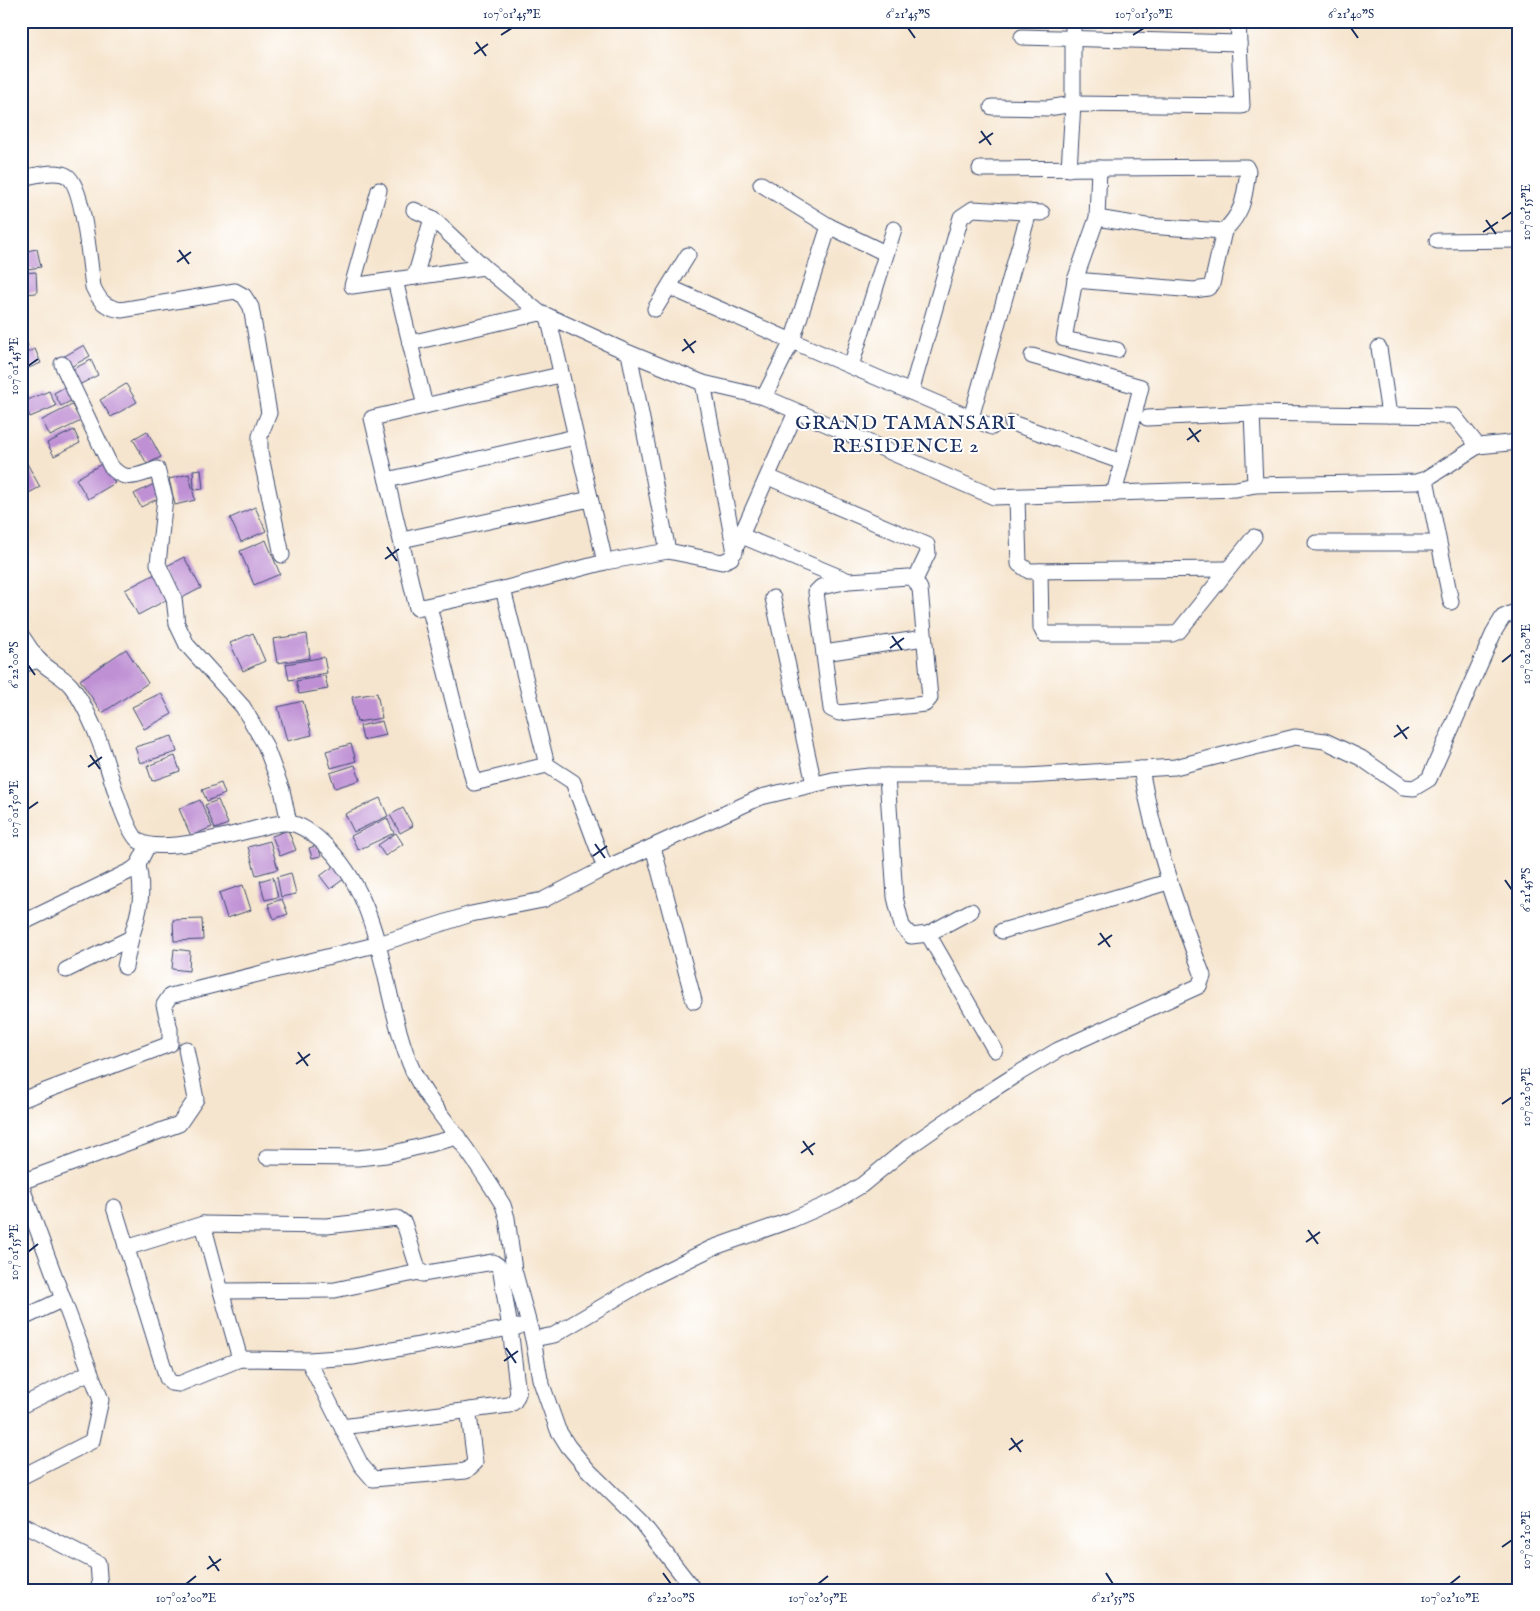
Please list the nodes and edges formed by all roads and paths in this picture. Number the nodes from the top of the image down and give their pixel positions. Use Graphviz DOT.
graph roads {
  1 [pos="1073,21"];
  2 [pos="1238,21"];
  3 [pos="1022,37"];
  4 [pos="1073,40"];
  5 [pos="1239,44"];
  6 [pos="1073,104"];
  7 [pos="992,107"];
  8 [pos="1070,168"];
  9 [pos="1099,168"];
  10 [pos="980,169"];
  11 [pos="21,178"];
  12 [pos="761,184"];
  13 [pos="379,190"];
  14 [pos="414,210"];
  15 [pos="432,218"];
  16 [pos="1098,218"];
  17 [pos="829,226"];
  18 [pos="894,229"];
  19 [pos="1224,231"];
  20 [pos="1519,240"];
  21 [pos="1437,242"];
  22 [pos="885,253"];
  23 [pos="688,255"];
  24 [pos="484,267"];
  25 [pos="415,277"];
  26 [pos="395,280"];
  27 [pos="1075,280"];
  28 [pos="669,287"];
  29 [pos="655,309"];
  30 [pos="544,314"];
  31 [pos="792,341"];
  32 [pos="410,342"];
  33 [pos="1379,348"];
  34 [pos="1117,350"];
  35 [pos="629,353"];
  36 [pos="1032,356"];
  37 [pos="62,364"];
  38 [pos="851,366"];
  39 [pos="560,375"];
  40 [pos="703,383"];
  41 [pos="912,392"];
  42 [pos="764,397"];
  43 [pos="425,406"];
  44 [pos="796,412"];
  45 [pos="1252,413"];
  46 [pos="1389,415"];
  47 [pos="971,418"];
  48 [pos="1147,418"];
  49 [pos="1012,423"];
  50 [pos="992,427"];
  51 [pos="575,437"];
  52 [pos="1519,442"];
  53 [pos="1478,446"];
  54 [pos="1122,462"];
  55 [pos="768,477"];
  56 [pos="1426,479"];
  57 [pos="387,480"];
  58 [pos="1255,485"];
  59 [pos="1114,494"];
  60 [pos="1016,498"];
  61 [pos="590,499"];
  62 [pos="742,536"];
  63 [pos="1254,537"];
  64 [pos="402,540"];
  65 [pos="1316,543"];
  66 [pos="1438,543"];
  67 [pos="668,551"];
  68 [pos="735,552"];
  69 [pos="282,555"];
  70 [pos="605,562"];
  71 [pos="1227,569"];
  72 [pos="1040,571"];
  73 [pos="916,580"];
  74 [pos="849,581"];
  75 [pos="503,590"];
  76 [pos="773,598"];
  77 [pos="1451,602"];
  78 [pos="429,606"];
  79 [pos="1519,610"];
  80 [pos="21,635"];
  81 [pos="924,638"];
  82 [pos="824,653"];
  83 [pos="39,660"];
  84 [pos="21,665"];
  85 [pos="547,765"];
  86 [pos="1141,769"];
  87 [pos="887,776"];
  88 [pos="814,784"];
  89 [pos="289,823"];
  90 [pos="148,845"];
  91 [pos="653,847"];
  92 [pos="138,865"];
  93 [pos="606,868"];
  94 [pos="1168,882"];
  95 [pos="971,911"];
  96 [pos="26,921"];
  97 [pos="1002,931"];
  98 [pos="928,934"];
  99 [pos="131,938"];
  100 [pos="379,944"];
  101 [pos="125,967"];
  102 [pos="66,970"];
  103 [pos="694,1001"];
  104 [pos="186,1049"];
  105 [pos="995,1050"];
  106 [pos="21,1100"];
  107 [pos="458,1137"];
  108 [pos="267,1156"];
  109 [pos="21,1183"];
  110 [pos="114,1207"];
  111 [pos="203,1224"];
  112 [pos="126,1248"];
  113 [pos="419,1272"];
  114 [pos="221,1291"];
  115 [pos="63,1299"];
  116 [pos="21,1319"];
  117 [pos="510,1328"];
  118 [pos="532,1332"];
  119 [pos="240,1360"];
  120 [pos="308,1360"];
  121 [pos="90,1372"];
  122 [pos="21,1406"];
  123 [pos="471,1410"];
  124 [pos="342,1427"];
  125 [pos="21,1477"];
  126 [pos="21,1524"];
  127 [pos="100,1590"];
  128 [pos="694,1590"];
  1 -- 4 [label="street"];
  2 -- 5 [label="street"];
  3 -- 4 [label="street"];
  4 -- 5 [label="street"];
  4 -- 6 [label="street"];
  5 -- 6 [label="street"];
  6 -- 7 [label="street"];
  6 -- 8 [label="street"];
  8 -- 9 [label="street"];
  8 -- 10 [label="street"];
  9 -- 16 [label="street"];
  9 -- 19 [label="street"];
  11 -- 69 [label="street"];
  12 -- 17 [label="street"];
  13 -- 26 [label="street"];
  14 -- 15 [label="street"];
  15 -- 24 [label="street"];
  15 -- 25 [label="street"];
  16 -- 19 [label="street"];
  16 -- 27 [label="street"];
  17 -- 22 [label="street"];
  17 -- 31 [label="street"];
  18 -- 22 [label="street"];
  19 -- 27 [label="street"];
  20 -- 21 [label="street"];
  22 -- 38 [label="street"];
  23 -- 28 [label="street"];
  24 -- 25 [label="street"];
  24 -- 30 [label="street"];
  25 -- 26 [label="street"];
  26 -- 32 [label="street"];
  27 -- 34 [label="street"];
  28 -- 29 [label="street"];
  28 -- 31 [label="street"];
  30 -- 32 [label="street"];
  30 -- 35 [label="street"];
  30 -- 39 [label="street"];
  31 -- 38 [label="street"];
  31 -- 42 [label="street"];
  32 -- 43 [label="street"];
  33 -- 46 [label="street"];
  35 -- 40 [label="street"];
  35 -- 67 [label="street"];
  36 -- 54 [label="street"];
  37 -- 89 [label="street"];
  38 -- 41 [label="street"];
  39 -- 43 [label="street"];
  39 -- 51 [label="street"];
  40 -- 42 [label="street"];
  40 -- 68 [label="street"];
  41 -- 47 [label="street"];
  41 -- 47 [label="street"];
  42 -- 44 [label="street"];
  43 -- 57 [label="street"];
  44 -- 55 [label="street"];
  44 -- 60 [label="street"];
  45 -- 46 [label="street"];
  45 -- 48 [label="street"];
  45 -- 58 [label="street"];
  46 -- 53 [label="street"];
  47 -- 50 [label="street"];
  49 -- 54 [label="street"];
  51 -- 57 [label="street"];
  51 -- 61 [label="street"];
  52 -- 53 [label="street"];
  53 -- 56 [label="street"];
  54 -- 59 [label="street"];
  55 -- 62 [label="street"];
  55 -- 73 [label="street"];
  56 -- 58 [label="street"];
  56 -- 66 [label="street"];
  57 -- 64 [label="street"];
  58 -- 59 [label="street"];
  59 -- 60 [label="street"];
  60 -- 72 [label="street"];
  61 -- 64 [label="street"];
  61 -- 70 [label="street"];
  62 -- 68 [label="street"];
  62 -- 74 [label="street"];
  63 -- 71 [label="street"];
  64 -- 78 [label="street"];
  65 -- 66 [label="street"];
  66 -- 77 [label="street"];
  67 -- 68 [label="street"];
  67 -- 70 [label="street"];
  70 -- 75 [label="street"];
  71 -- 72 [label="street"];
  71 -- 72 [label="street"];
  73 -- 74 [label="street"];
  73 -- 81 [label="street"];
  74 -- 82 [label="street"];
  75 -- 78 [label="street"];
  75 -- 85 [label="street"];
  76 -- 88 [label="street"];
  78 -- 85 [label="street"];
  79 -- 86 [label="street"];
  80 -- 83 [label="street"];
  81 -- 82 [label="street"];
  81 -- 82 [label="street"];
  83 -- 84 [label="street"];
  83 -- 90 [label="street"];
  85 -- 93 [label="street"];
  86 -- 87 [label="street"];
  86 -- 94 [label="street"];
  87 -- 88 [label="street"];
  87 -- 98 [label="street"];
  88 -- 91 [label="street"];
  89 -- 90 [label="street"];
  89 -- 100 [label="street"];
  90 -- 92 [label="street"];
  91 -- 93 [label="street"];
  91 -- 103 [label="street"];
  92 -- 96 [label="street"];
  92 -- 99 [label="street"];
  93 -- 100 [label="street"];
  94 -- 97 [label="street"];
  94 -- 118 [label="street"];
  95 -- 98 [label="street"];
  98 -- 105 [label="street"];
  99 -- 101 [label="street"];
  99 -- 102 [label="street"];
  100 -- 106 [label="street"];
  100 -- 107 [label="street"];
  104 -- 109 [label="street"];
  107 -- 108 [label="street"];
  107 -- 118 [label="street"];
  109 -- 115 [label="street"];
  110 -- 112 [label="street"];
  111 -- 112 [label="street"];
  111 -- 113 [label="street"];
  111 -- 114 [label="street"];
  112 -- 119 [label="street"];
  113 -- 114 [label="street"];
  113 -- 117 [label="street"];
  114 -- 119 [label="street"];
  115 -- 116 [label="street"];
  115 -- 121 [label="street"];
  117 -- 118 [label="street"];
  117 -- 120 [label="street"];
  117 -- 123 [label="street"];
  118 -- 128 [label="street"];
  119 -- 120 [label="street"];
  120 -- 124 [label="street"];
  121 -- 122 [label="street"];
  121 -- 125 [label="street"];
  123 -- 124 [label="street"];
  123 -- 124 [label="street"];
  126 -- 127 [label="street"];
}
